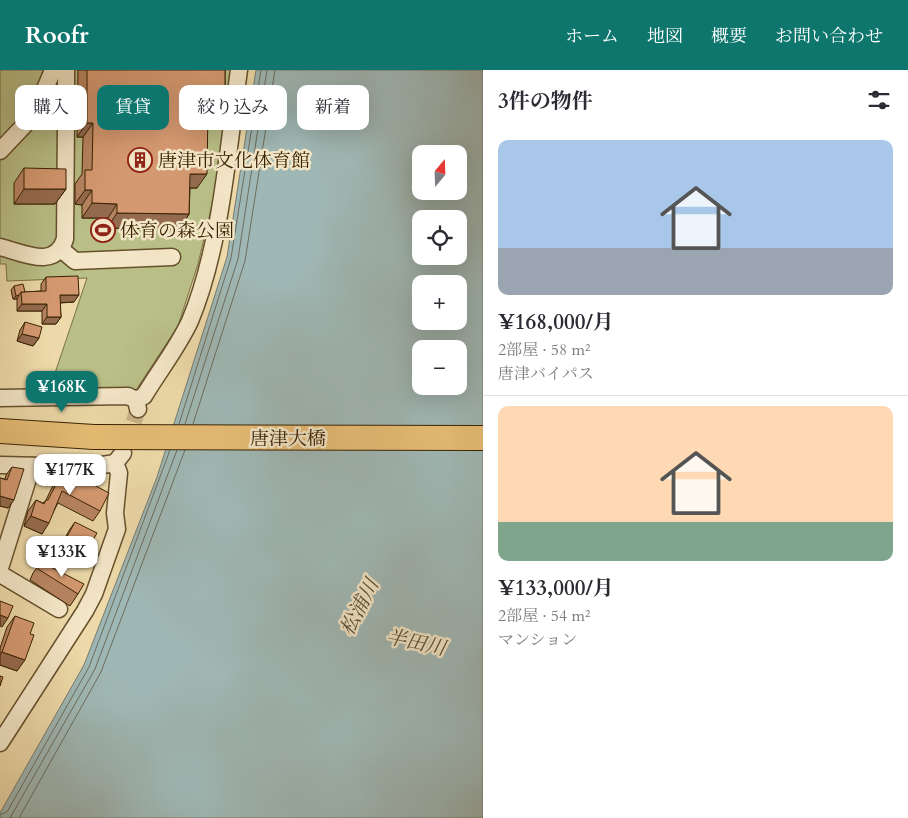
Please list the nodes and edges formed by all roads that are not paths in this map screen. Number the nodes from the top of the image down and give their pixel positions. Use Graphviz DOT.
graph roads {
  1 [pos="53,70"];
  2 [pos="66,70"];
  3 [pos="239,70"];
  4 [pos="47,85"];
  5 [pos="66,85"];
  6 [pos="20,130"];
  7 [pos="66,130"];
  8 [pos="0,151"];
  9 [pos="0,247"];
  10 [pos="62,250"];
  11 [pos="172,256"];
  12 [pos="0,398"];
  13 [pos="0,431"];
  14 [pos="94,437"];
  15 [pos="483,438"];
  16 [pos="0,439"];
  17 [pos="0,466"];
  18 [pos="32,466"];
  19 [pos="0,568"];
  20 [pos="0,574"];
  21 [pos="59,609"];
  22 [pos="0,743"];
  1 -- 4 [label="street"];
  2 -- 5 [label="street"];
  3 -- 12 [label="street"];
  6 -- 8 [label="street"];
  7 -- 10 [label="street"];
  9 -- 10 [label="street"];
  10 -- 11 [label="street"];
  13 -- 14 [label="highway"];
  14 -- 15 [label="highway, 唐津大橋, bridge"];
  14 -- 16 [label="highway"];
  17 -- 18 [label="street"];
  18 -- 19 [label="street"];
  18 -- 22 [label="street"];
  20 -- 21 [label="street"];
}
